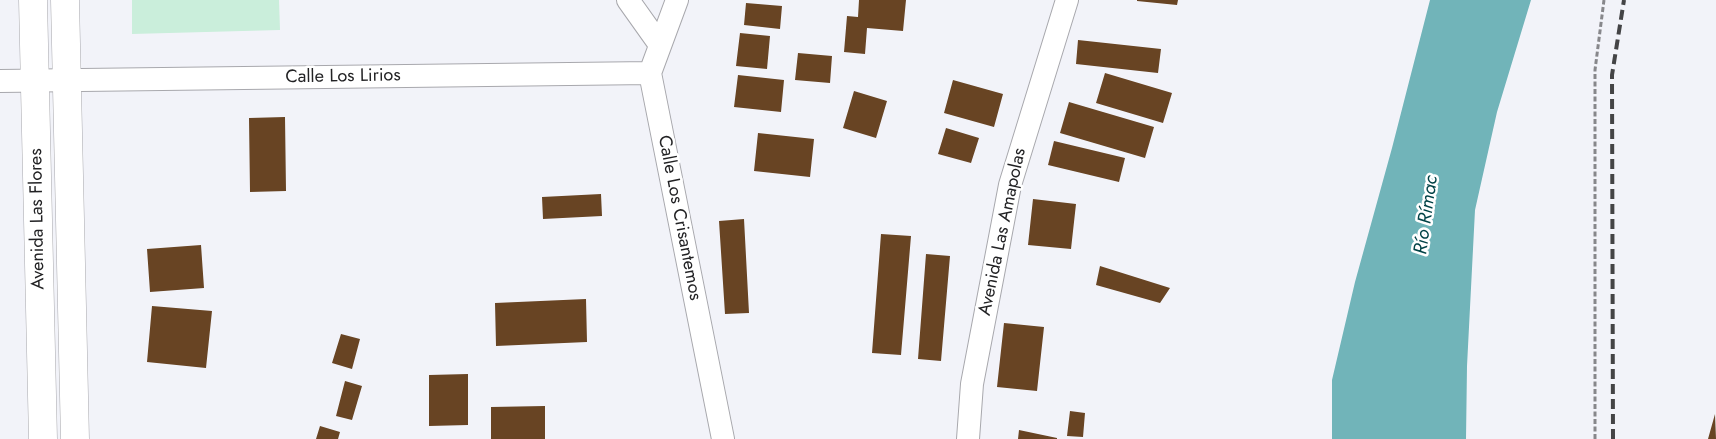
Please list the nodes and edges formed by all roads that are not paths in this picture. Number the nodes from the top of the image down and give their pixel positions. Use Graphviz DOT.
graph roads {
  1 [pos="33,0"];
  2 [pos="66,0"];
  3 [pos="628,0"];
  4 [pos="677,0"];
  5 [pos="1067,0"];
  6 [pos="660,45"];
  7 [pos="650,73"];
  8 [pos="35,80"];
  9 [pos="0,81"];
  10 [pos="68,81"];
  11 [pos="44,439"];
  12 [pos="74,439"];
  13 [pos="723,439"];
  14 [pos="968,439"];
  1 -- 8 [label="highway, Avenida Las Flores"];
  2 -- 10 [label="highway, Avenida Las Flores"];
  3 -- 6 [label="street"];
  4 -- 6 [label="street"];
  5 -- 14 [label="street, Avenida Las Amapolas"];
  6 -- 7 [label="street"];
  7 -- 10 [label="street, Calle Los Lirios"];
  7 -- 13 [label="street, Calle Los Crisantemos"];
  8 -- 9 [label="street, Calle Los Lirios"];
  8 -- 10 [label="street, Calle Los Lirios"];
  8 -- 11 [label="highway, Avenida Las Flores"];
  10 -- 12 [label="highway, Avenida Las Flores"];
}
